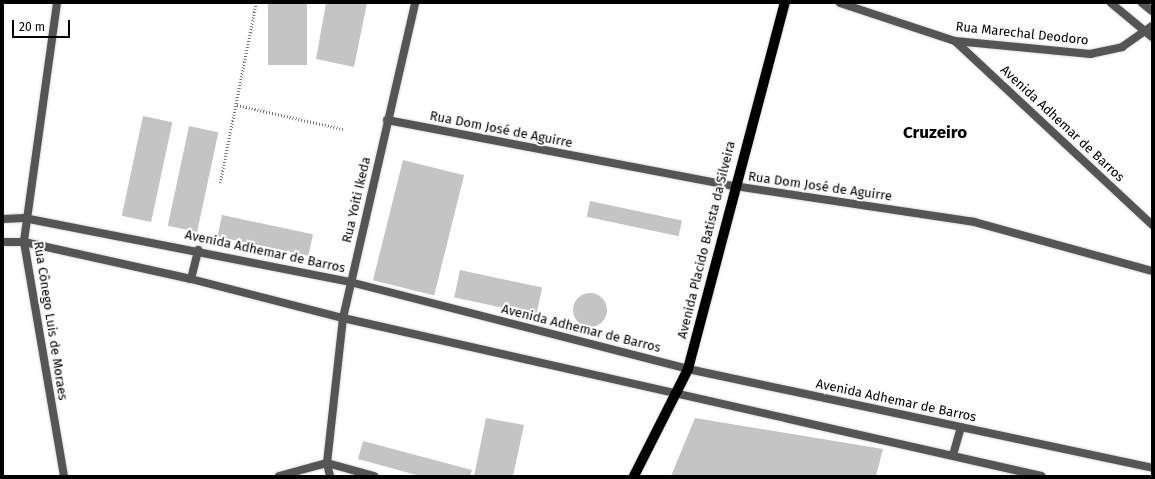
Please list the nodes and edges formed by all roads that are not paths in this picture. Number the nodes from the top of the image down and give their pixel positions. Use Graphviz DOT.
graph roads {
  1 [pos="58,3"];
  2 [pos="415,3"];
  3 [pos="785,3"];
  4 [pos="840,3"];
  5 [pos="1111,3"];
  6 [pos="1142,3"];
  7 [pos="1152,11"];
  8 [pos="1152,26"];
  9 [pos="1149,35"];
  10 [pos="955,41"];
  11 [pos="387,120"];
  12 [pos="734,186"];
  13 [pos="24,218"];
  14 [pos="3,219"];
  15 [pos="1152,225"];
  16 [pos="3,242"];
  17 [pos="24,242"];
  18 [pos="198,250"];
  19 [pos="1152,270"];
  20 [pos="191,279"];
  21 [pos="350,282"];
  22 [pos="343,318"];
  23 [pos="688,369"];
  24 [pos="679,392"];
  25 [pos="961,427"];
  26 [pos="953,456"];
  27 [pos="327,463"];
  28 [pos="1152,468"];
  29 [pos="64,476"];
  30 [pos="280,476"];
  31 [pos="330,476"];
  32 [pos="374,476"];
  33 [pos="634,476"];
  34 [pos="1041,476"];
  1 -- 13 [label="street, Rua Cônego Luis de Moraes"];
  2 -- 11 [label="street, Rua Yoiti Ikeda"];
  3 -- 12 [label="main road, Avenida Placido Batista da Silveira"];
  4 -- 10 [label="street, Rua Marechal Deodoro"];
  5 -- 9 [label="street"];
  6 -- 7 [label="street"];
  8 -- 9 [label="street, Rua Marechal Deodoro"];
  9 -- 10 [label="street, Rua Marechal Deodoro"];
  10 -- 15 [label="street, Avenida Adhemar de Barros"];
  11 -- 12 [label="street, Rua Dom José de Aguirre"];
  11 -- 21 [label="street, Rua Yoiti Ikeda"];
  12 -- 19 [label="street, Rua Dom José de Aguirre"];
  12 -- 23 [label="main road, Avenida Placido Batista da Silveira"];
  13 -- 14 [label="street, Avenida Adhemar de Barros"];
  13 -- 17 [label="street, Rua Cônego Luis de Moraes"];
  13 -- 18 [label="street, Avenida Adhemar de Barros"];
  16 -- 17 [label="street"];
  17 -- 20 [label="street"];
  17 -- 29 [label="street, Rua Cônego Luis de Moraes"];
  18 -- 20 [label="street"];
  18 -- 21 [label="street, Avenida Adhemar de Barros"];
  20 -- 22 [label="street"];
  21 -- 22 [label="street, Rua Yoiti Ikeda"];
  21 -- 23 [label="street, Avenida Adhemar de Barros"];
  22 -- 24 [label="street"];
  22 -- 27 [label="street, Rua Yoiti Ikeda"];
  23 -- 24 [label="main road, Avenida Placido Batista da Silveira"];
  23 -- 25 [label="street, Avenida Adhemar de Barros"];
  24 -- 26 [label="street"];
  24 -- 33 [label="main road, Avenida Placido Batista da Silveira"];
  25 -- 26 [label="street"];
  25 -- 28 [label="street, Avenida Adhemar de Barros"];
  26 -- 34 [label="street"];
  27 -- 30 [label="street"];
  27 -- 31 [label="street, Rua Yoiti Ikeda"];
  27 -- 32 [label="street"];
}
